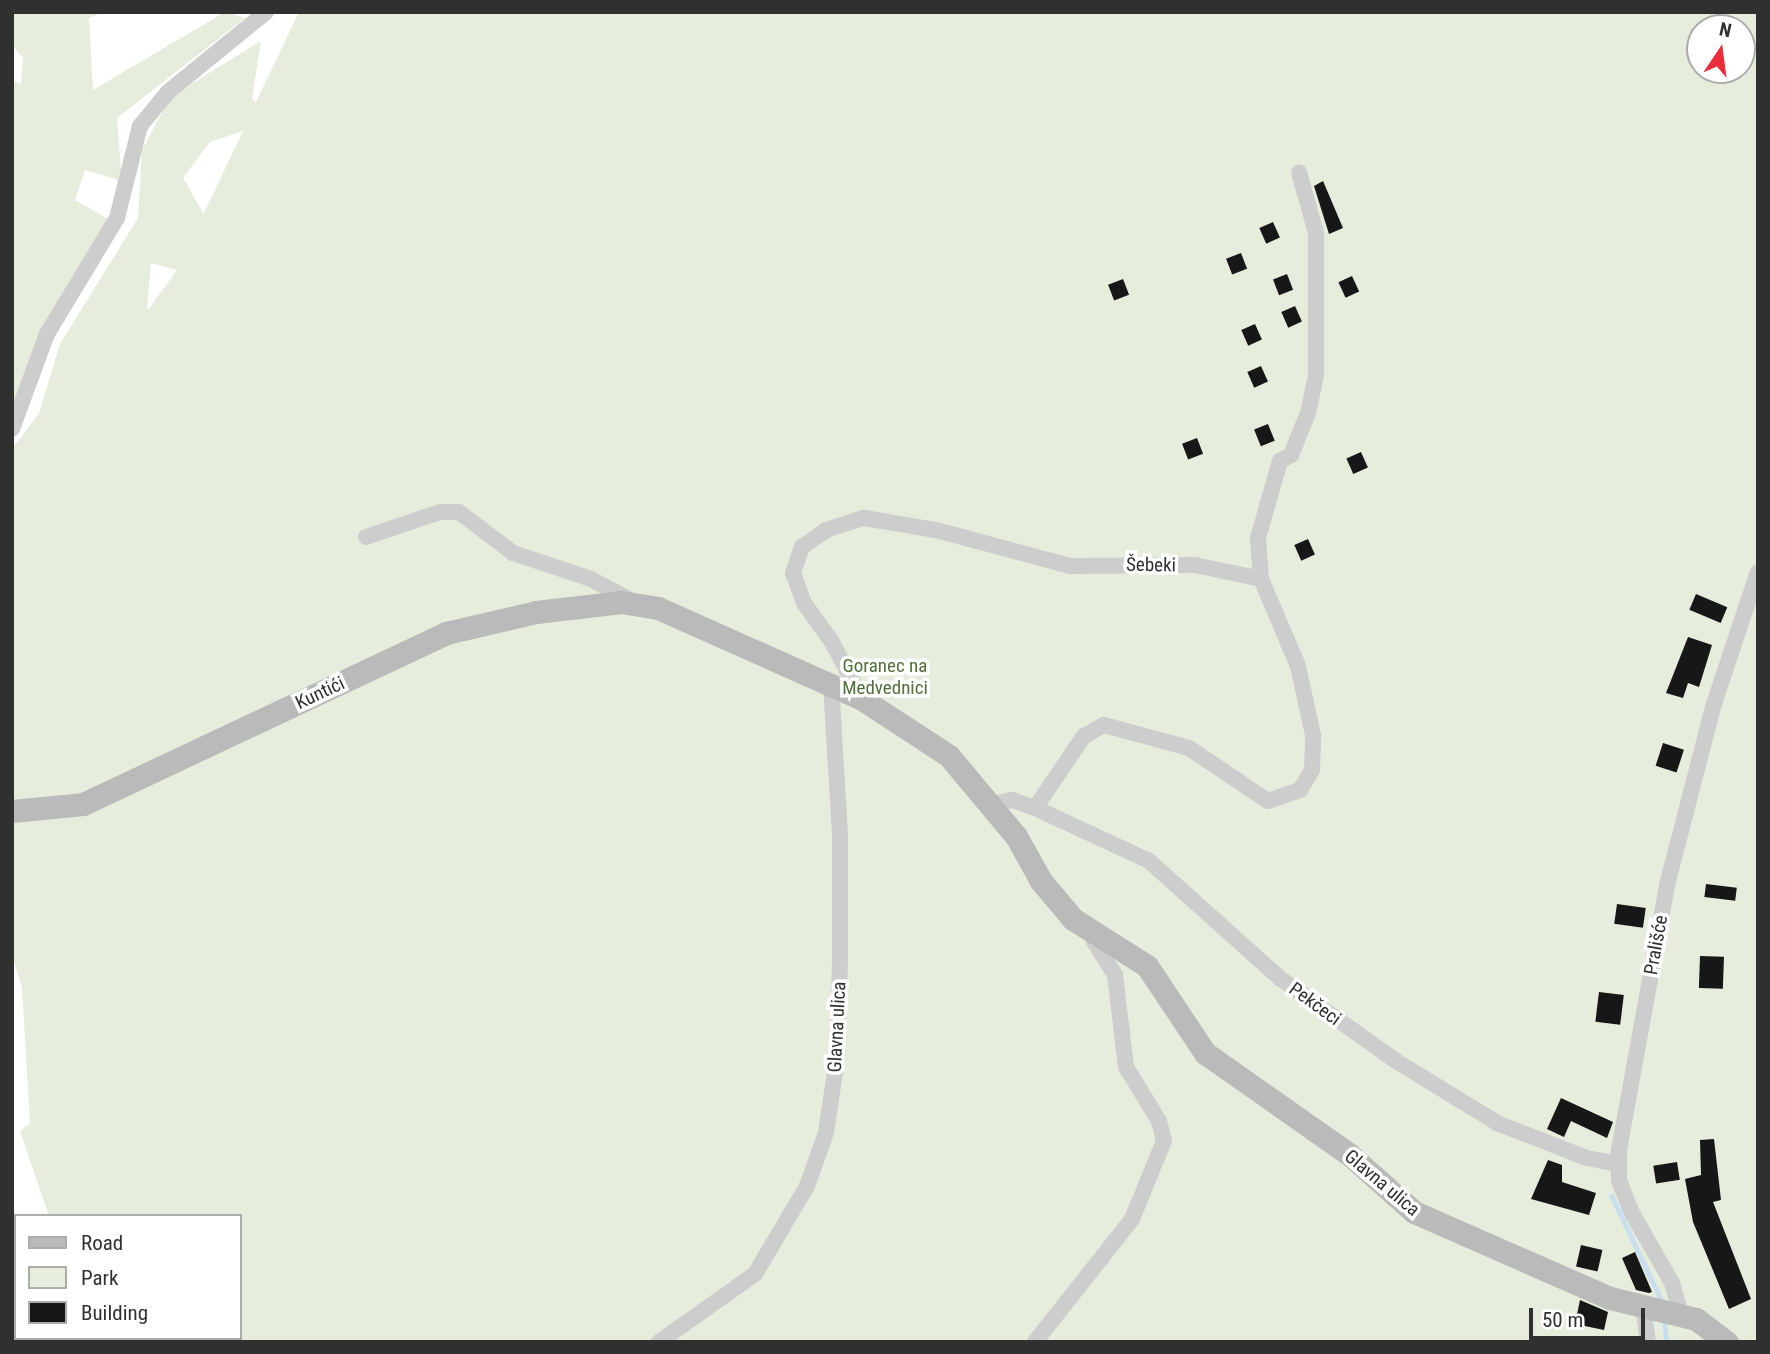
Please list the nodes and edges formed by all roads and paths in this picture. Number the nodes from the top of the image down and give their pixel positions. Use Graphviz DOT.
graph roads {
  1 [pos="267,12"];
  2 [pos="1299,172"];
  3 [pos="12,429"];
  4 [pos="366,537"];
  5 [pos="1758,572"];
  6 [pos="1261,579"];
  7 [pos="636,604"];
  8 [pos="831,685"];
  9 [pos="862,699"];
  10 [pos="990,805"];
  11 [pos="1035,808"];
  12 [pos="12,811"];
  13 [pos="1096,935"];
  14 [pos="1618,1164"];
  15 [pos="1670,1312"];
  16 [pos="659,1342"];
  17 [pos="1035,1342"];
  18 [pos="1648,1342"];
  19 [pos="1727,1342"];
  1 -- 3 [label="street"];
  2 -- 6 [label="street"];
  4 -- 7 [label="street, Kuntići"];
  5 -- 14 [label="street, Prališće"];
  6 -- 9 [label="street, Šebeki"];
  6 -- 11 [label="street"];
  7 -- 8 [label="street, Kuntići"];
  7 -- 12 [label="street, Kuntići"];
  8 -- 9 [label="street, Kuntići"];
  8 -- 16 [label="street, Glavna ulica"];
  9 -- 10 [label="street, Glavna ulica"];
  10 -- 11 [label="street, Pekčeci"];
  10 -- 13 [label="street, Glavna ulica"];
  11 -- 14 [label="street, Pekčeci"];
  13 -- 15 [label="street, Glavna ulica"];
  13 -- 17 [label="street, Glavna ulica"];
  14 -- 15 [label="street, Prališće"];
  15 -- 18 [label="street, Prališće"];
  15 -- 19 [label="street, Glavna ulica"];
}
